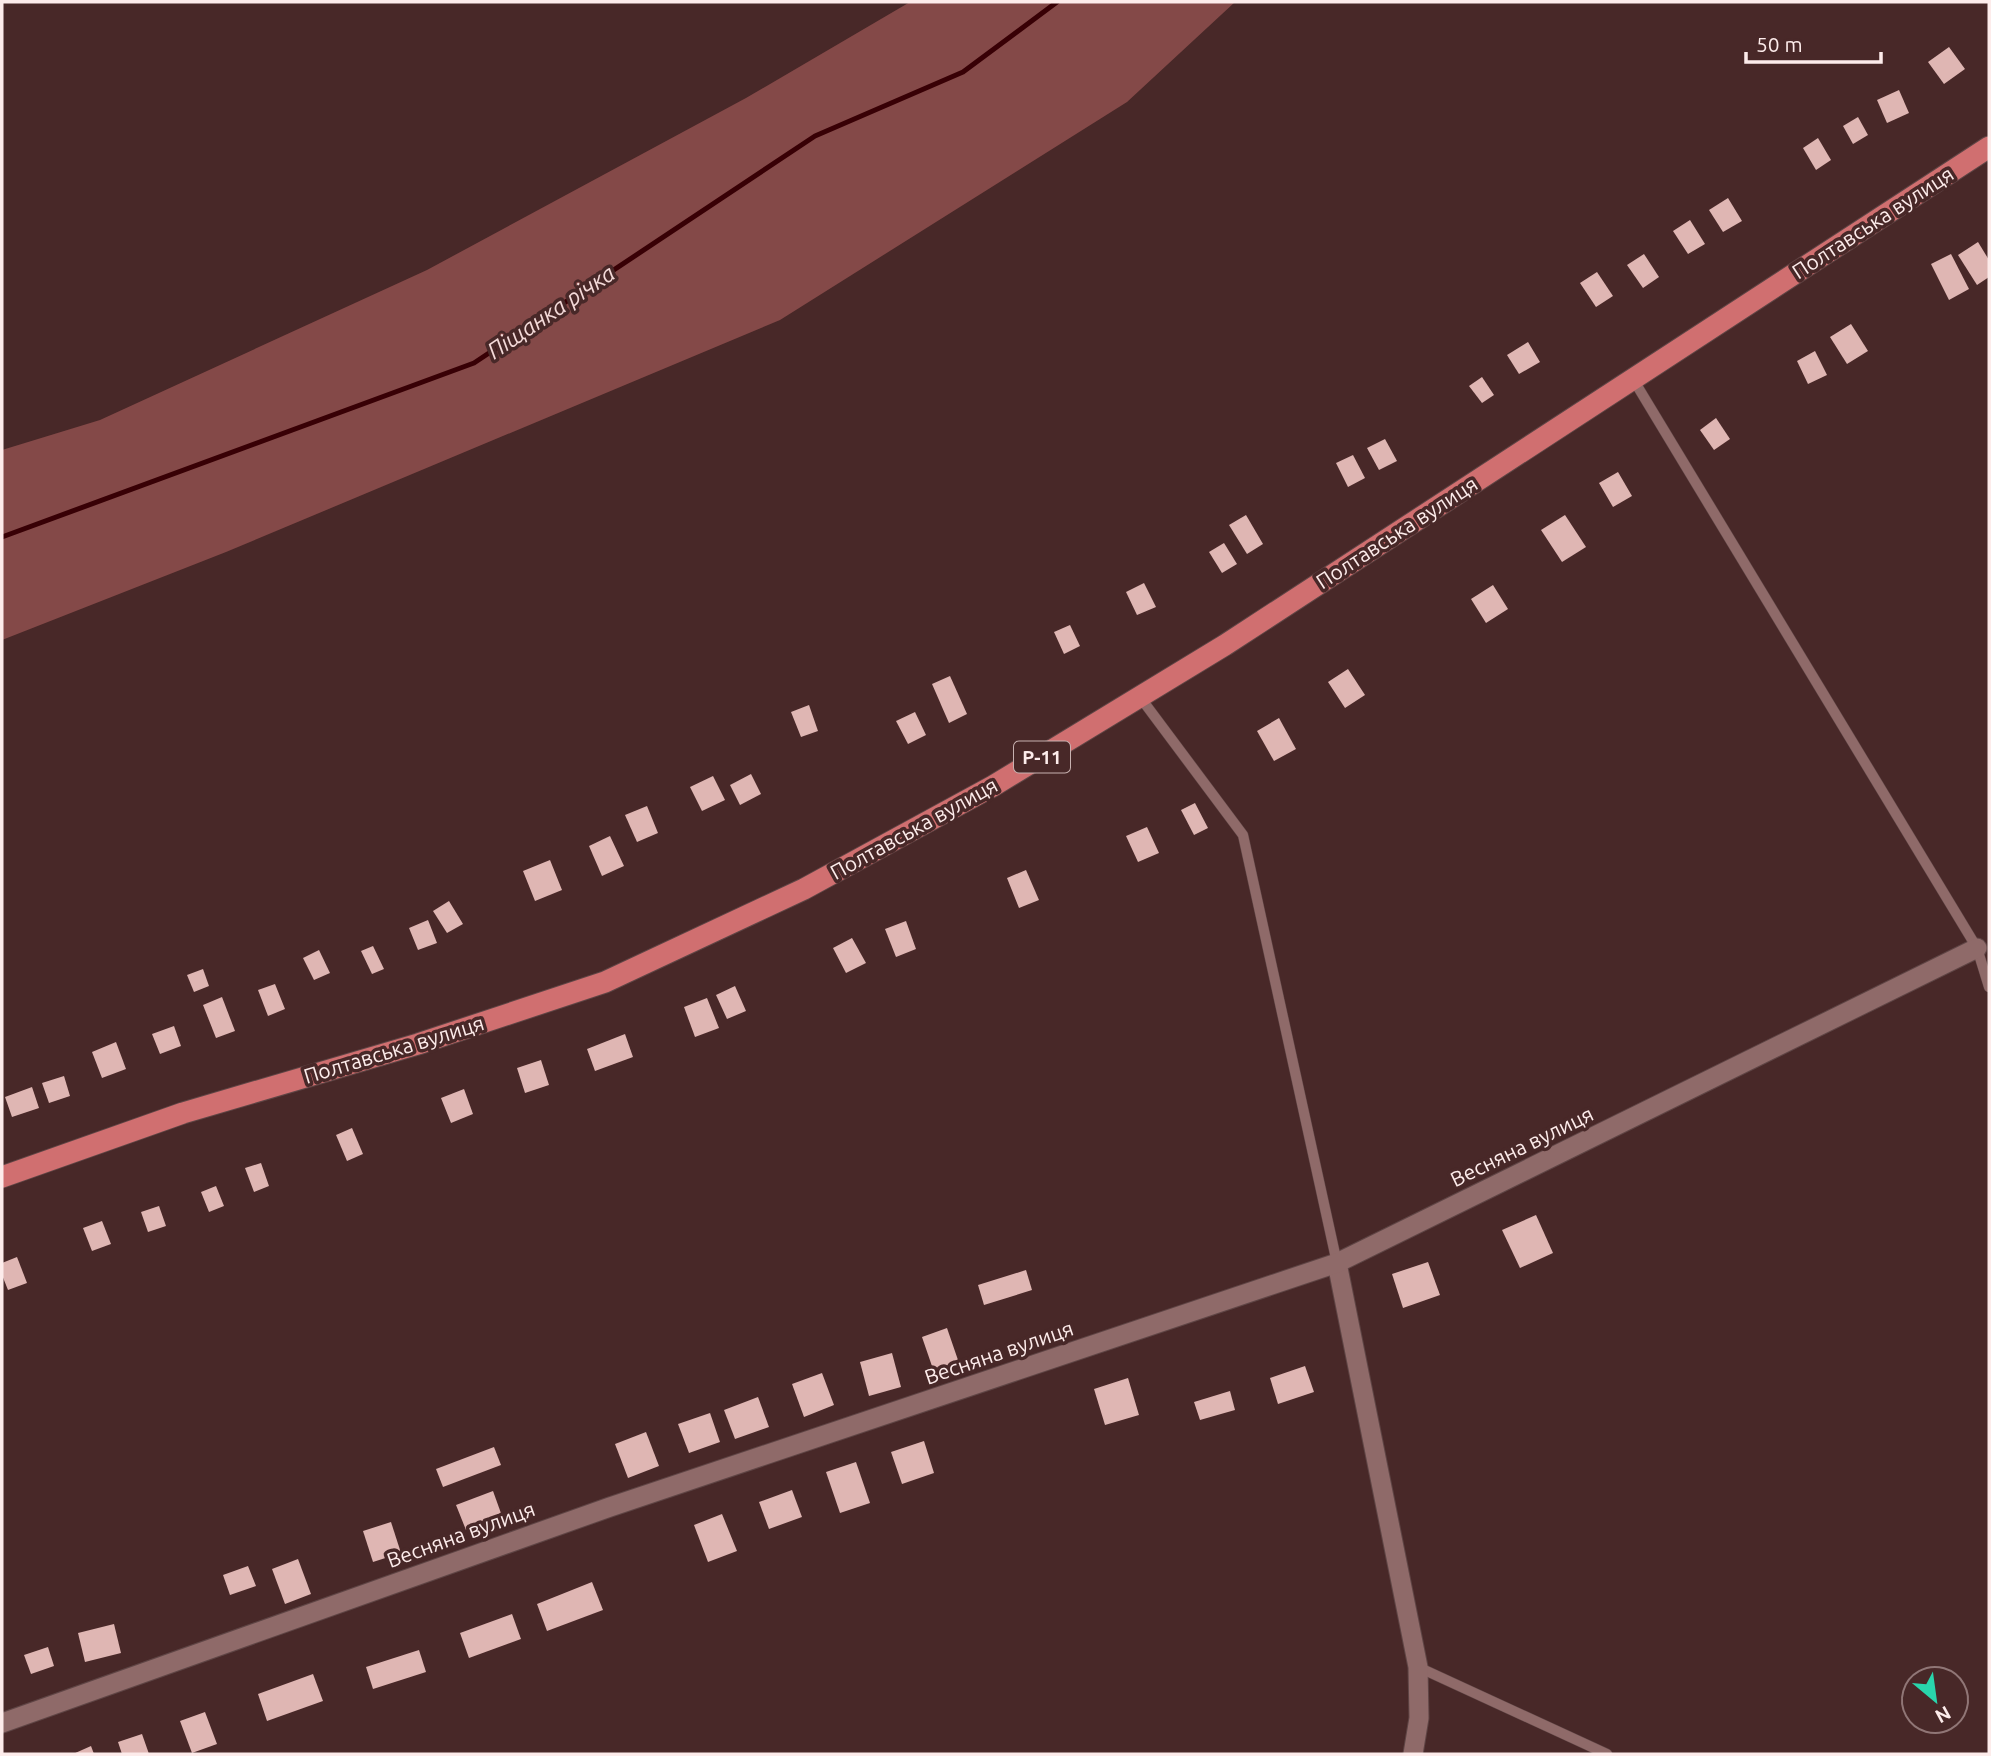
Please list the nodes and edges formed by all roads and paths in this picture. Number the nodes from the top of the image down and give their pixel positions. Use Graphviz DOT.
graph roads {
  1 [pos="1989,148"];
  2 [pos="1633,379"];
  3 [pos="1140,697"];
  4 [pos="1977,948"];
  5 [pos="1989,987"];
  6 [pos="2,1177"];
  7 [pos="1337,1263"];
  8 [pos="1418,1667"];
  9 [pos="2,1723"];
  10 [pos="1413,1754"];
  11 [pos="1607,1754"];
  1 -- 2 [label="main road, Полтавська вулиця / Р-11"];
  2 -- 3 [label="main road, Полтавська вулиця / Р-11"];
  2 -- 4 [label="lane"];
  3 -- 6 [label="main road, Полтавська вулиця / Р-11"];
  3 -- 7 [label="lane"];
  4 -- 5 [label="lane"];
  4 -- 7 [label="street, Весняна вулиця"];
  7 -- 8 [label="street"];
  7 -- 9 [label="street, Весняна вулиця"];
  8 -- 10 [label="street"];
  8 -- 11 [label="lane"];
}
